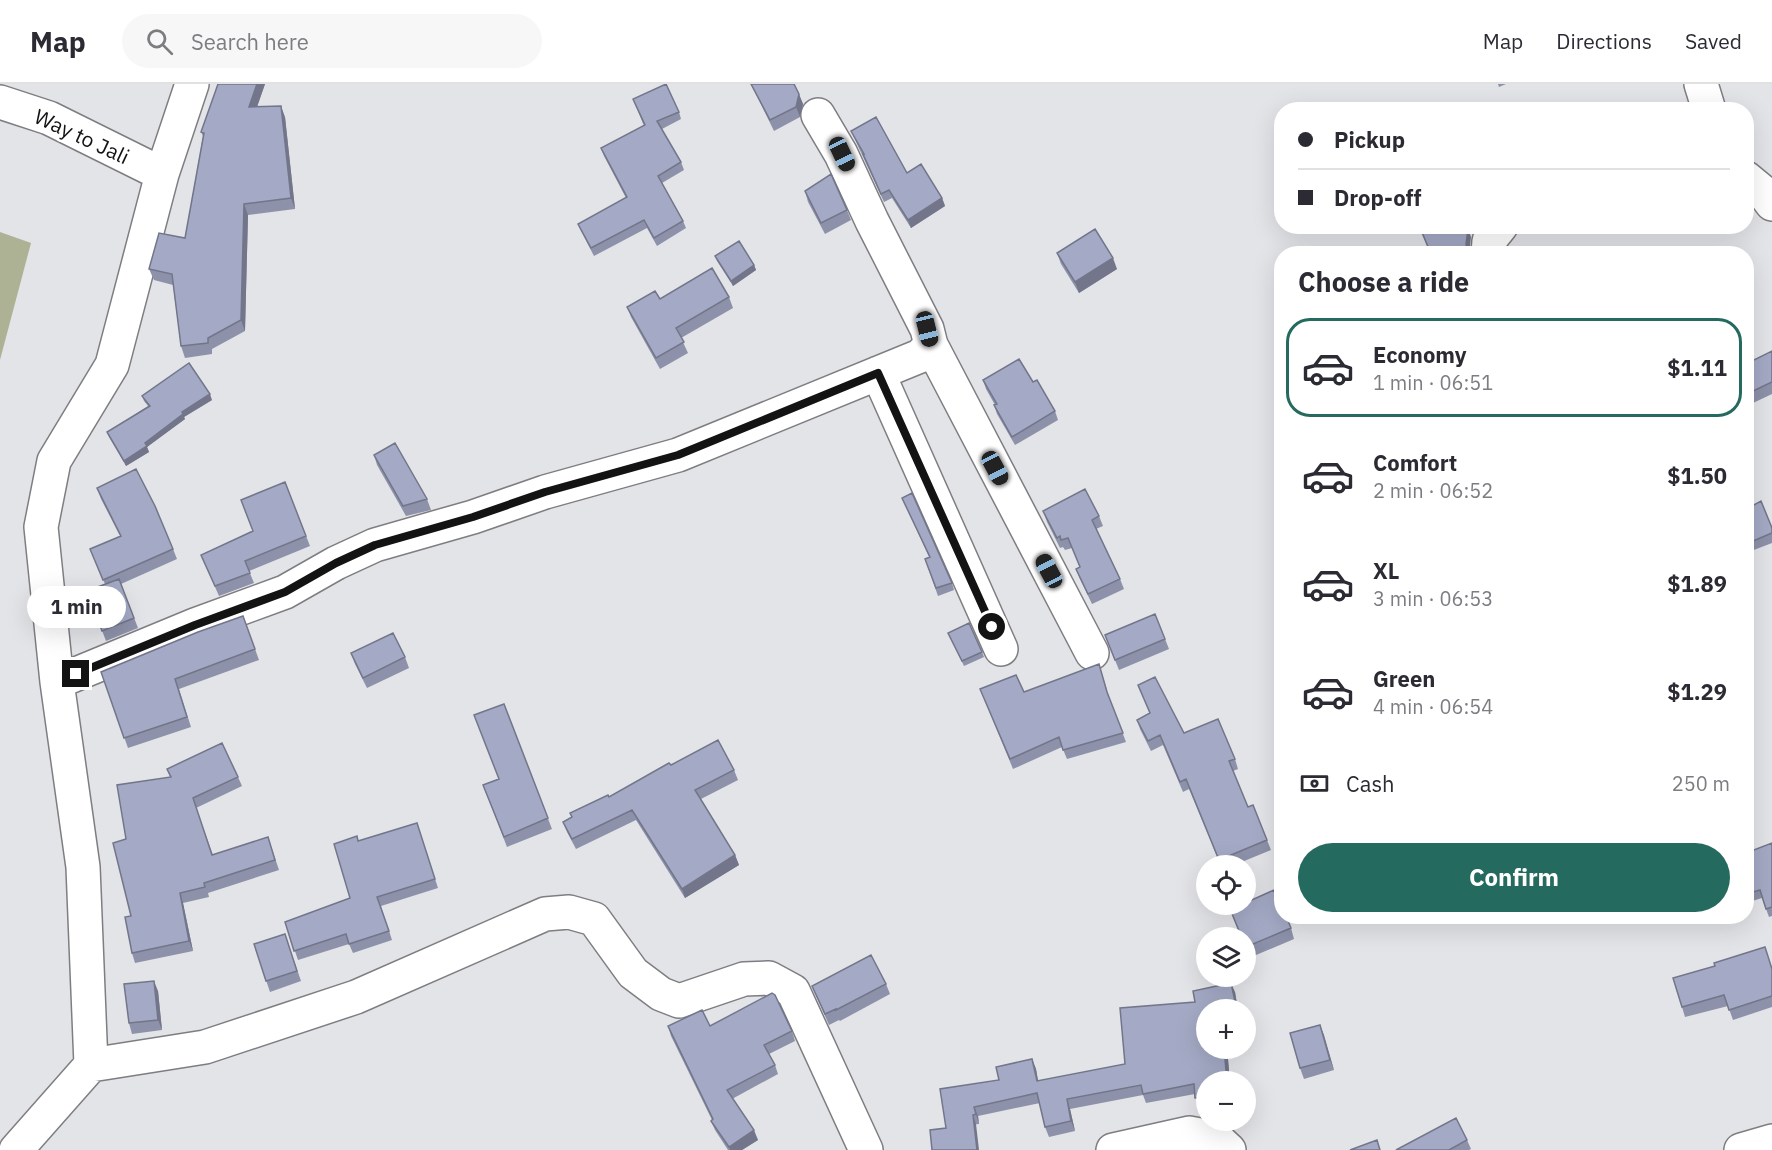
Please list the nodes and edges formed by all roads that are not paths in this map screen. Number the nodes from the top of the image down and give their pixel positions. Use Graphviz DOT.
graph roads {
  1 [pos="192,84"];
  2 [pos="1701,84"];
  3 [pos="0,102"];
  4 [pos="1706,102"];
  5 [pos="818,116"];
  6 [pos="162,174"];
  7 [pos="1754,185"];
  8 [pos="1772,204"];
  9 [pos="931,345"];
  10 [pos="878,373"];
  11 [pos="1001,649"];
  12 [pos="1092,653"];
  13 [pos="57,682"];
  14 [pos="91,1065"];
  15 [pos="1772,1141"];
  16 [pos="16,1150"];
  17 [pos="866,1150"];
  18 [pos="1113,1150"];
  19 [pos="1229,1150"];
  20 [pos="1741,1150"];
  1 -- 6 [label="street"];
  2 -- 4 [label="street"];
  3 -- 6 [label="street, Way to Jali"];
  5 -- 9 [label="street"];
  6 -- 13 [label="street"];
  7 -- 8 [label="street"];
  9 -- 10 [label="street"];
  9 -- 12 [label="street"];
  10 -- 11 [label="street"];
  10 -- 13 [label="street"];
  13 -- 14 [label="street"];
  14 -- 16 [label="street"];
  14 -- 17 [label="street"];
  15 -- 20 [label="street"];
  18 -- 19 [label="street"];
}
